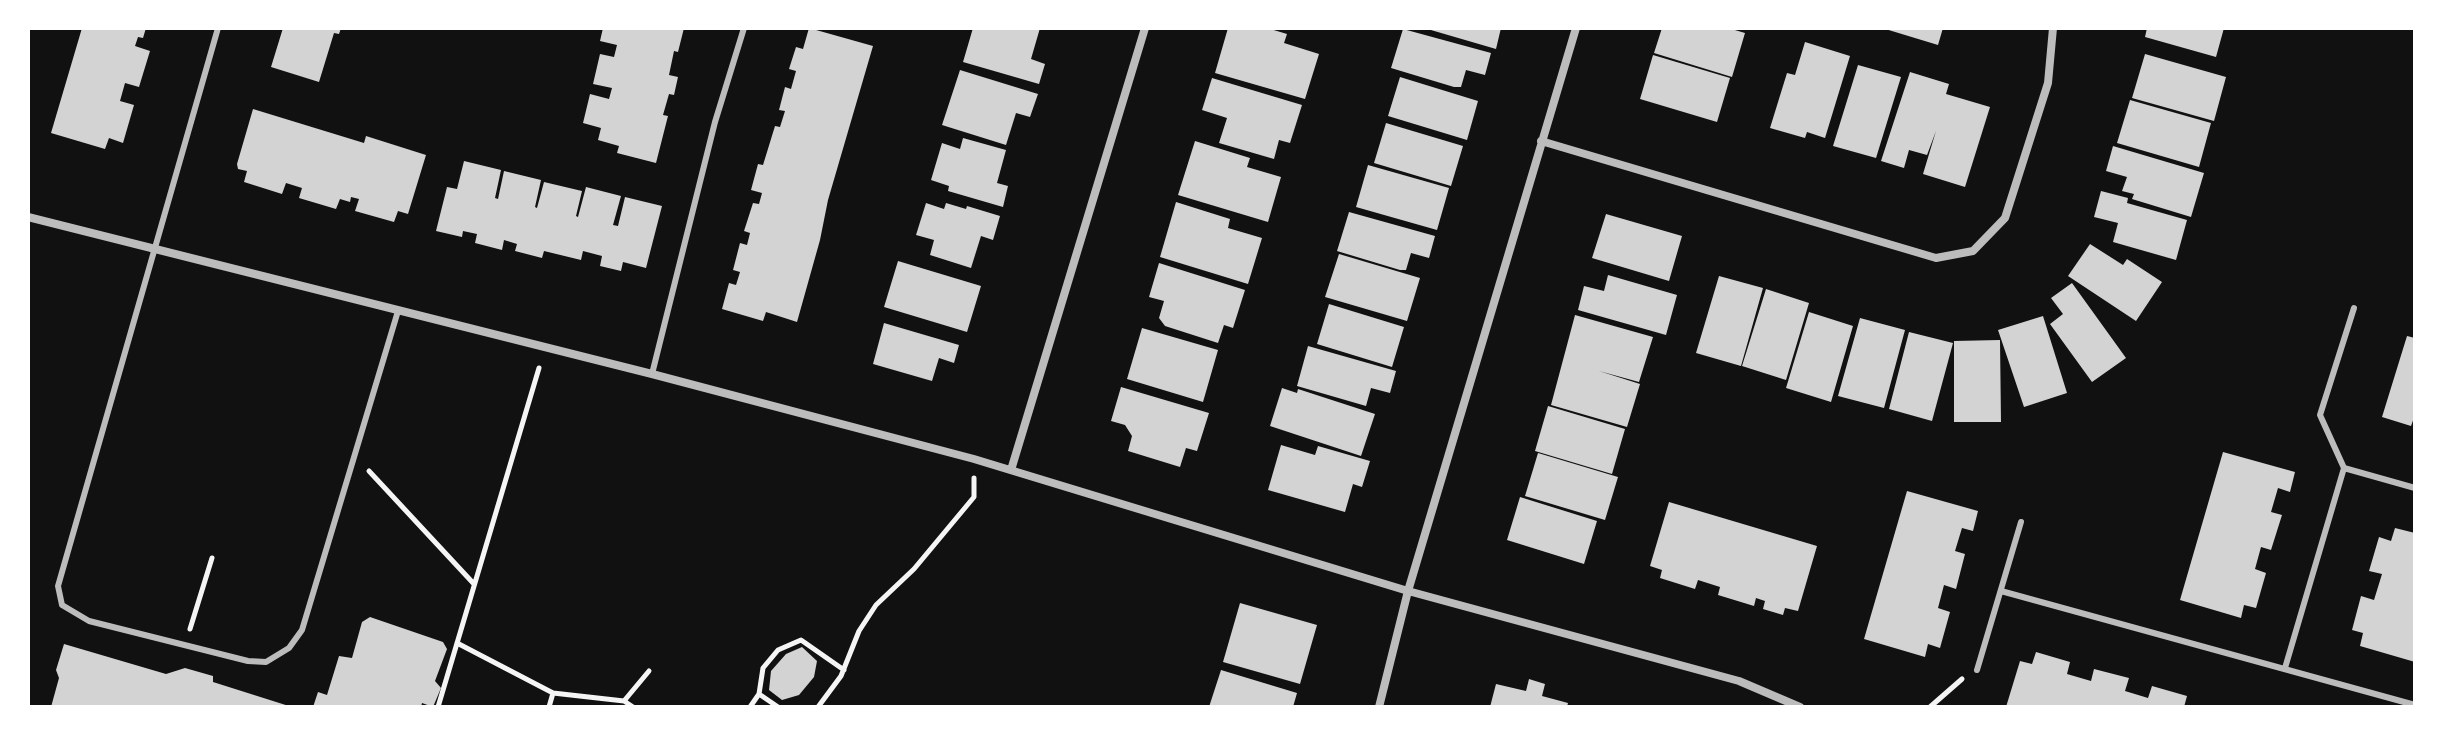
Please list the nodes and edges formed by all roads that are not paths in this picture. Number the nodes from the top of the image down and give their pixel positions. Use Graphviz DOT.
graph roads {
  1 [pos="218,28"];
  2 [pos="744,28"];
  3 [pos="1145,28"];
  4 [pos="1576,28"];
  5 [pos="2053,28"];
  6 [pos="1541,141"];
  7 [pos="28,217"];
  8 [pos="156,251"];
  9 [pos="2354,308"];
  10 [pos="398,311"];
  11 [pos="652,374"];
  12 [pos="2344,468"];
  13 [pos="1011,470"];
  14 [pos="2415,488"];
  15 [pos="2021,522"];
  16 [pos="1408,591"];
  17 [pos="2001,591"];
  18 [pos="2285,668"];
  19 [pos="1977,670"];
  20 [pos="2415,705"];
  21 [pos="1379,707"];
  22 [pos="1800,707"];
  1 -- 8 [label="lane"];
  2 -- 11 [label="lane"];
  3 -- 13 [label="street"];
  4 -- 6 [label="street"];
  5 -- 6 [label="street"];
  6 -- 16 [label="street"];
  7 -- 8 [label="street"];
  8 -- 10 [label="street"];
  8 -- 10 [label="lane"];
  9 -- 12 [label="lane"];
  10 -- 11 [label="street"];
  11 -- 13 [label="street"];
  12 -- 14 [label="lane"];
  12 -- 18 [label="lane"];
  13 -- 16 [label="street"];
  15 -- 17 [label="lane"];
  16 -- 21 [label="street"];
  16 -- 22 [label="street"];
  17 -- 18 [label="lane"];
  17 -- 19 [label="lane"];
  18 -- 20 [label="lane"];
}
